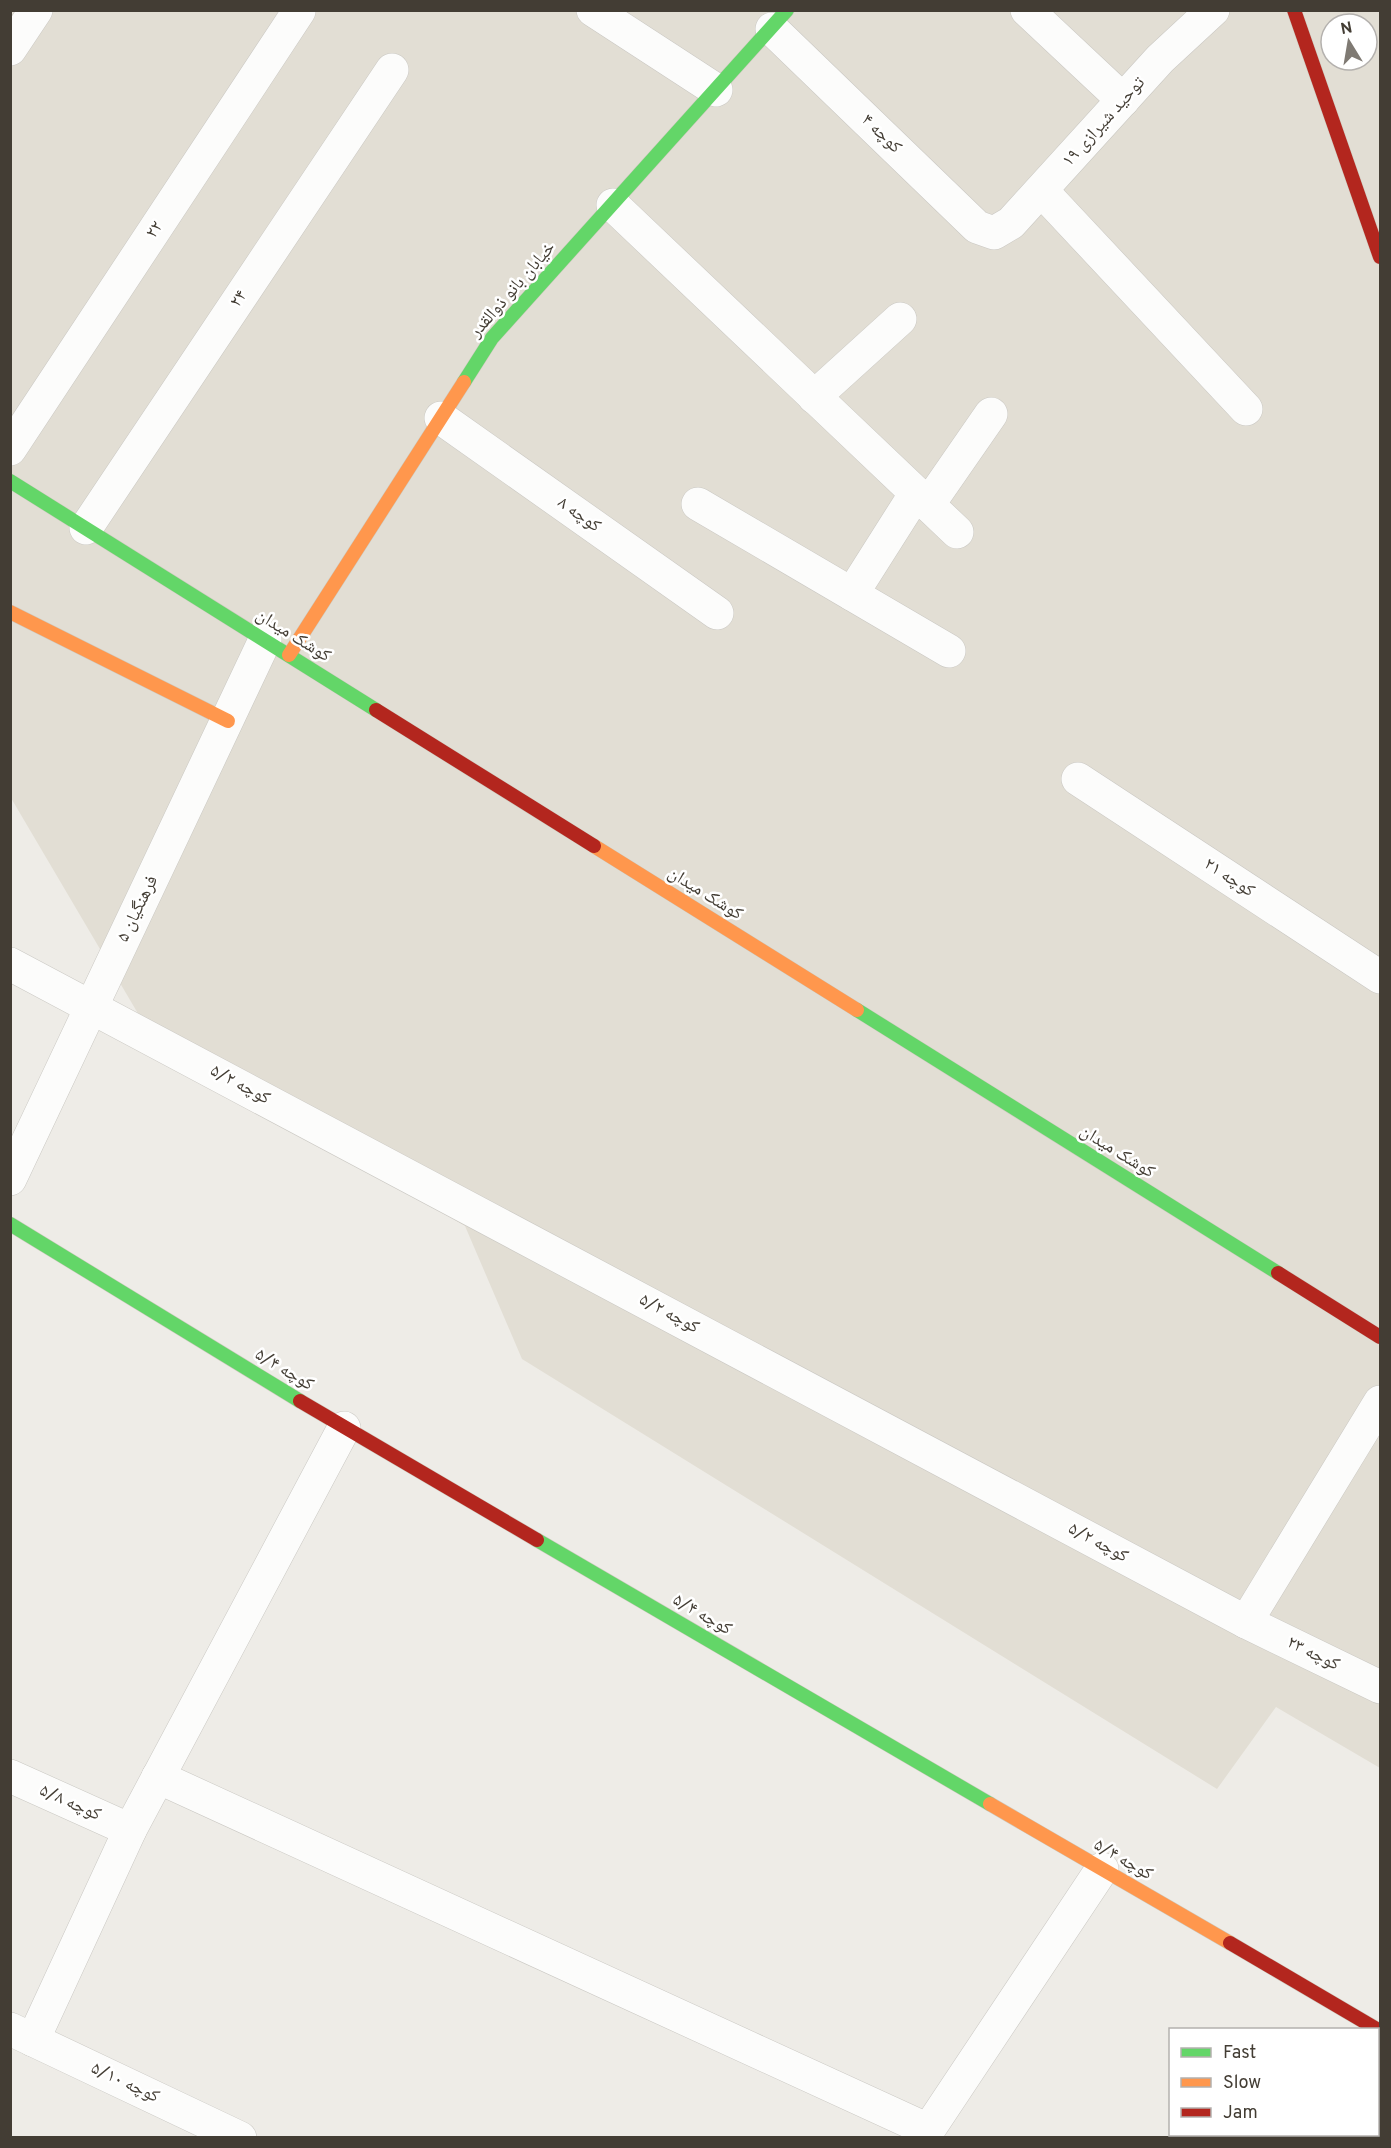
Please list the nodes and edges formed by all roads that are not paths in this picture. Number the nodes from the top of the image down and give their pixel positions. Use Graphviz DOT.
graph roads {
  1 [pos="36,10"];
  2 [pos="593,10"];
  3 [pos="1027,10"];
  4 [pos="1213,10"];
  5 [pos="1294,10"];
  6 [pos="298,11"];
  7 [pos="780,20"];
  8 [pos="10,49"];
  9 [pos="392,70"];
  10 [pos="716,90"];
  11 [pos="1123,100"];
  12 [pos="1042,191"];
  13 [pos="1372,203"];
  14 [pos="613,205"];
  15 [pos="994,233"];
  16 [pos="1380,257"];
  17 [pos="900,319"];
  18 [pos="814,397"];
  19 [pos="1246,409"];
  20 [pos="991,414"];
  21 [pos="441,418"];
  22 [pos="10,449"];
  23 [pos="10,481"];
  24 [pos="922,499"];
  25 [pos="698,504"];
  26 [pos="86,528"];
  27 [pos="957,532"];
  28 [pos="852,594"];
  29 [pos="10,612"];
  30 [pos="717,612"];
  31 [pos="278,648"];
  32 [pos="949,651"];
  33 [pos="228,722"];
  34 [pos="1078,779"];
  35 [pos="10,964"];
  36 [pos="1380,977"];
  37 [pos="93,1006"];
  38 [pos="10,1179"];
  39 [pos="10,1224"];
  40 [pos="1380,1337"];
  41 [pos="1380,1402"];
  42 [pos="344,1428"];
  43 [pos="1246,1622"];
  44 [pos="1380,1687"];
  45 [pos="10,1776"];
  46 [pos="158,1777"];
  47 [pos="130,1830"];
  48 [pos="1102,1869"];
  49 [pos="1375,2028"];
  50 [pos="22,2034"];
  51 [pos="925,2134"];
  52 [pos="240,2138"];
  1 -- 8 [label="street"];
  2 -- 10 [label="street"];
  3 -- 11 [label="street"];
  4 -- 11 [label="street, توحید شیرازی ۱۹"];
  5 -- 13 [label="street"];
  6 -- 22 [label="street, ۲۲"];
  7 -- 10 [label="street, خیابان بانو ذوالقدر"];
  7 -- 15 [label="street, کوچه ۴"];
  9 -- 26 [label="street, ۲۴"];
  10 -- 14 [label="street, خیابان بانو ذوالقدر"];
  11 -- 12 [label="street, توحید شیرازی ۱۹"];
  12 -- 15 [label="street, توحید شیرازی ۱۹"];
  12 -- 19 [label="street"];
  13 -- 16 [label="street"];
  14 -- 18 [label="street"];
  14 -- 21 [label="street, خیابان بانو ذوالقدر"];
  17 -- 18 [label="street"];
  18 -- 24 [label="street"];
  20 -- 24 [label="street"];
  21 -- 30 [label="street, کوچه ۸"];
  21 -- 31 [label="street, خیابان بانو ذوالقدر"];
  23 -- 26 [label="street, کوشک میدان"];
  24 -- 27 [label="street"];
  24 -- 28 [label="street"];
  25 -- 28 [label="street"];
  26 -- 31 [label="street, کوشک میدان"];
  28 -- 32 [label="street"];
  29 -- 33 [label="street"];
  31 -- 33 [label="street, فرهنگیان ۵"];
  31 -- 40 [label="street, کوشک میدان"];
  33 -- 37 [label="street, فرهنگیان ۵"];
  34 -- 36 [label="street, کوچه ۲۱"];
  35 -- 37 [label="street, کوچه ۵/۲"];
  37 -- 38 [label="street, فرهنگیان ۵"];
  37 -- 43 [label="street, کوچه ۵/۲"];
  39 -- 42 [label="street, کوچه ۵/۴"];
  41 -- 43 [label="street"];
  42 -- 46 [label="street"];
  42 -- 48 [label="street, کوچه ۵/۴"];
  43 -- 44 [label="street, کوچه ۲۳"];
  45 -- 47 [label="street, کوچه ۵/۸"];
  46 -- 47 [label="street"];
  46 -- 51 [label="street"];
  47 -- 50 [label="street"];
  48 -- 49 [label="street, کوچه ۵/۴"];
  48 -- 51 [label="street"];
  50 -- 52 [label="street, کوچه ۵/۱۰"];
}
